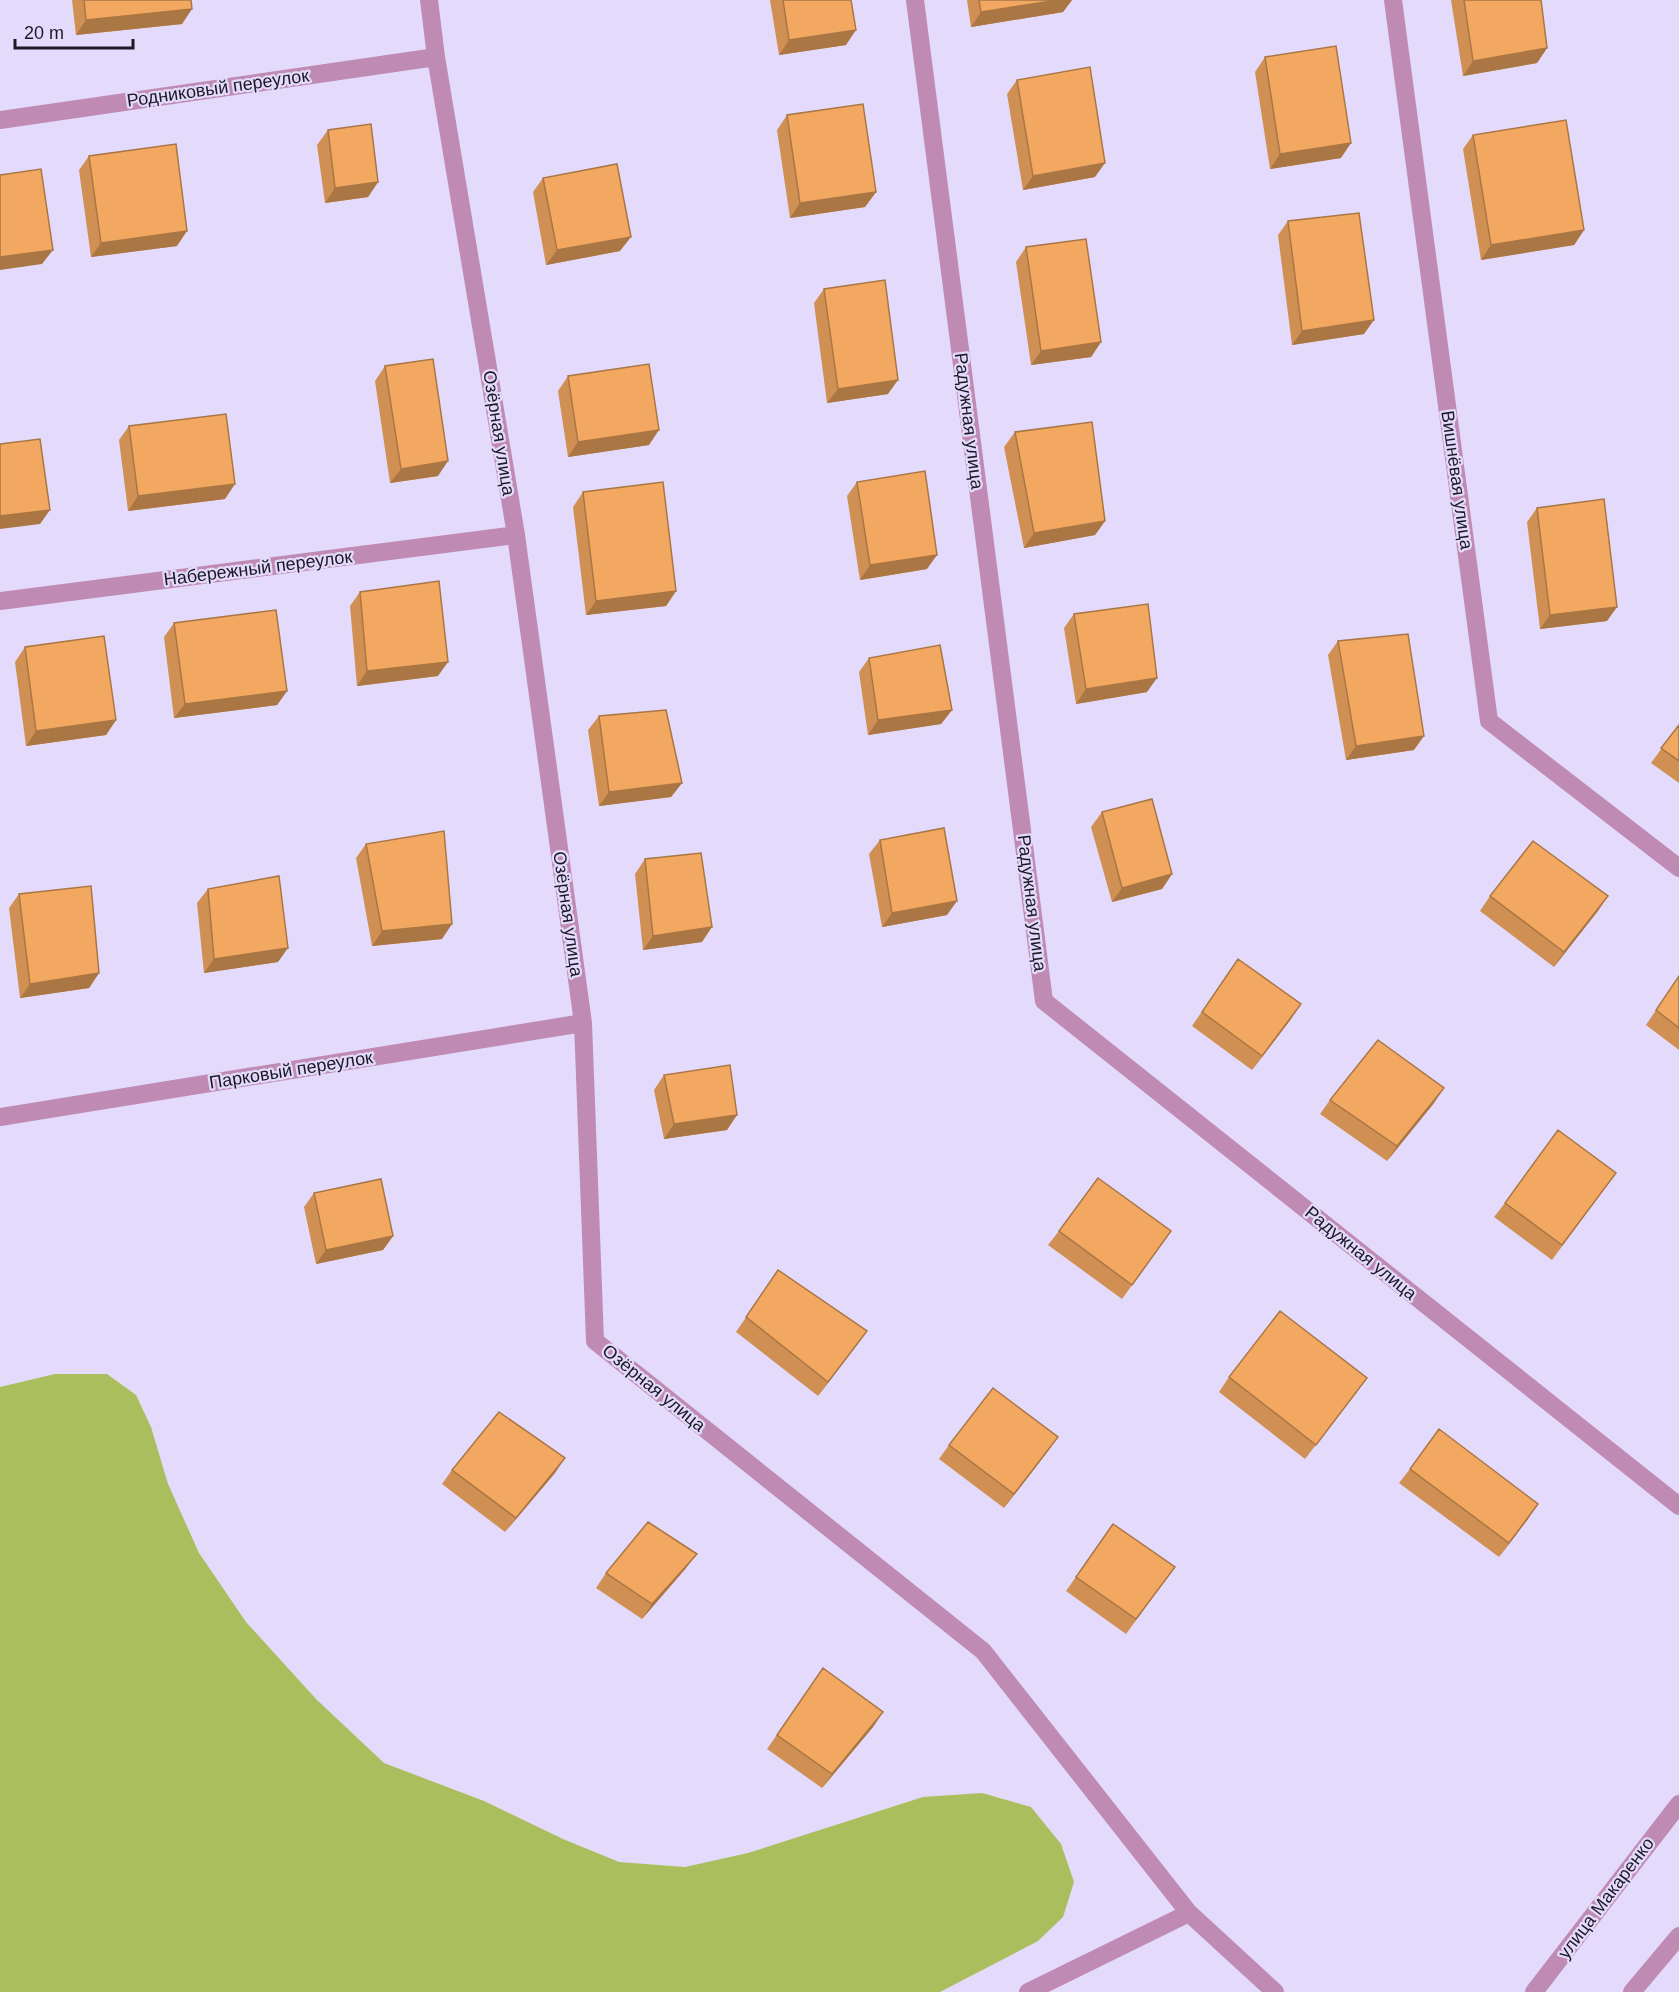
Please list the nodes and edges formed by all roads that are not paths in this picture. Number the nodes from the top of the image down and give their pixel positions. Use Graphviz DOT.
graph roads {
  1 [pos="429,0"];
  2 [pos="915,0"];
  3 [pos="1393,0"];
  4 [pos="436,57"];
  5 [pos="0,120"];
  6 [pos="516,535"];
  7 [pos="0,601"];
  8 [pos="1679,868"];
  9 [pos="583,1023"];
  10 [pos="0,1117"];
  11 [pos="1679,1506"];
  12 [pos="1679,1804"];
  13 [pos="1190,1913"];
  14 [pos="1679,1936"];
  15 [pos="1028,1992"];
  16 [pos="1275,1992"];
  17 [pos="1534,1992"];
  18 [pos="1632,1992"];
  1 -- 4 [label="street, Озёрная улица"];
  2 -- 11 [label="street, Радужная улица"];
  3 -- 8 [label="street, Вишнёвая улица"];
  4 -- 5 [label="street, Родниковый переулок"];
  4 -- 6 [label="street, Озёрная улица"];
  6 -- 7 [label="street, Набережный переулок"];
  6 -- 9 [label="street, Озёрная улица"];
  9 -- 10 [label="street, Парковый переулок"];
  9 -- 13 [label="street, Озёрная улица"];
  12 -- 17 [label="street, улица Макаренко"];
  13 -- 15 [label="street"];
  13 -- 16 [label="street, Озёрная улица"];
  14 -- 18 [label="street"];
}
